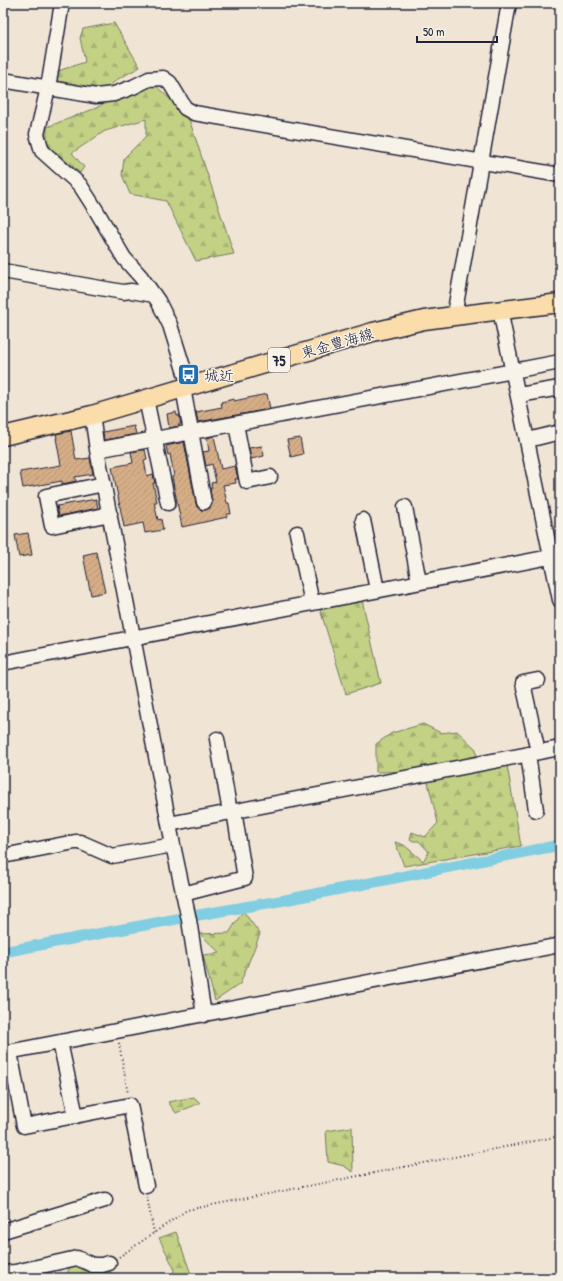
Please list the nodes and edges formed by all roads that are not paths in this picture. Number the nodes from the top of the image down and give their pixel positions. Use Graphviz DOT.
graph roads {
  1 [pos="62,3"];
  2 [pos="509,3"];
  3 [pos="3,80"];
  4 [pos="48,88"];
  5 [pos="482,162"];
  6 [pos="560,175"];
  7 [pos="3,272"];
  8 [pos="154,295"];
  9 [pos="560,303"];
  10 [pos="500,310"];
  11 [pos="454,316"];
  12 [pos="560,362"];
  13 [pos="514,371"];
  14 [pos="186,387"];
  15 [pos="560,388"];
  16 [pos="519,395"];
  17 [pos="146,399"];
  18 [pos="92,415"];
  19 [pos="236,424"];
  20 [pos="560,432"];
  21 [pos="191,433"];
  22 [pos="3,436"];
  23 [pos="154,440"];
  24 [pos="528,440"];
  25 [pos="97,450"];
  26 [pos="270,477"];
  27 [pos="104,484"];
  28 [pos="204,502"];
  29 [pos="168,504"];
  30 [pos="405,507"];
  31 [pos="110,514"];
  32 [pos="363,520"];
  33 [pos="297,533"];
  34 [pos="556,555"];
  35 [pos="419,582"];
  36 [pos="377,590"];
  37 [pos="560,600"];
  38 [pos="312,603"];
  39 [pos="134,638"];
  40 [pos="3,663"];
  41 [pos="538,680"];
  42 [pos="217,739"];
  43 [pos="560,748"];
  44 [pos="533,753"];
  45 [pos="536,810"];
  46 [pos="232,811"];
  47 [pos="169,824"];
  48 [pos="173,845"];
  49 [pos="3,856"];
  50 [pos="183,894"];
  51 [pos="560,945"];
  52 [pos="204,1014"];
  53 [pos="60,1042"];
  54 [pos="6,1052"];
  55 [pos="76,1116"];
  56 [pos="146,1186"];
  57 [pos="105,1200"];
  58 [pos="3,1231"];
  59 [pos="109,1263"];
  60 [pos="3,1273"];
  1 -- 4 [label="street"];
  2 -- 5 [label="street"];
  3 -- 4 [label="street"];
  4 -- 5 [label="street"];
  4 -- 8 [label="street"];
  5 -- 6 [label="street"];
  5 -- 11 [label="street"];
  7 -- 8 [label="street"];
  8 -- 14 [label="street"];
  9 -- 10 [label="main road, 東金豊海線 / 75"];
  10 -- 11 [label="main road, 東金豊海線 / 75"];
  10 -- 13 [label="street"];
  11 -- 14 [label="main road, 東金豊海線 / 75"];
  12 -- 13 [label="street"];
  13 -- 16 [label="street"];
  13 -- 19 [label="street"];
  14 -- 17 [label="main road, 東金豊海線 / 75"];
  14 -- 21 [label="street"];
  15 -- 16 [label="street"];
  16 -- 24 [label="street"];
  17 -- 18 [label="main road, 東金豊海線 / 75"];
  17 -- 23 [label="street"];
  18 -- 22 [label="main road, 東金豊海線 / 75"];
  18 -- 25 [label="street"];
  19 -- 21 [label="street"];
  19 -- 26 [label="street"];
  20 -- 24 [label="street"];
  21 -- 23 [label="street"];
  21 -- 28 [label="street"];
  23 -- 25 [label="street"];
  23 -- 29 [label="street"];
  24 -- 34 [label="street"];
  25 -- 27 [label="street"];
  27 -- 31 [label="street"];
  27 -- 31 [label="street"];
  30 -- 35 [label="street"];
  31 -- 39 [label="street"];
  32 -- 36 [label="street"];
  33 -- 38 [label="street"];
  34 -- 35 [label="street"];
  34 -- 37 [label="street"];
  35 -- 36 [label="street"];
  36 -- 38 [label="street"];
  38 -- 39 [label="street"];
  39 -- 40 [label="street"];
  39 -- 47 [label="street"];
  41 -- 44 [label="street"];
  42 -- 46 [label="street"];
  43 -- 44 [label="street"];
  44 -- 45 [label="street"];
  44 -- 46 [label="street"];
  46 -- 47 [label="street"];
  46 -- 50 [label="street"];
  47 -- 48 [label="street"];
  48 -- 49 [label="street"];
  48 -- 50 [label="street"];
  50 -- 52 [label="street"];
  51 -- 52 [label="street"];
  52 -- 53 [label="street"];
  53 -- 54 [label="street"];
  53 -- 55 [label="street"];
  54 -- 55 [label="street"];
  55 -- 56 [label="street"];
  57 -- 58 [label="street"];
  59 -- 60 [label="street"];
}
